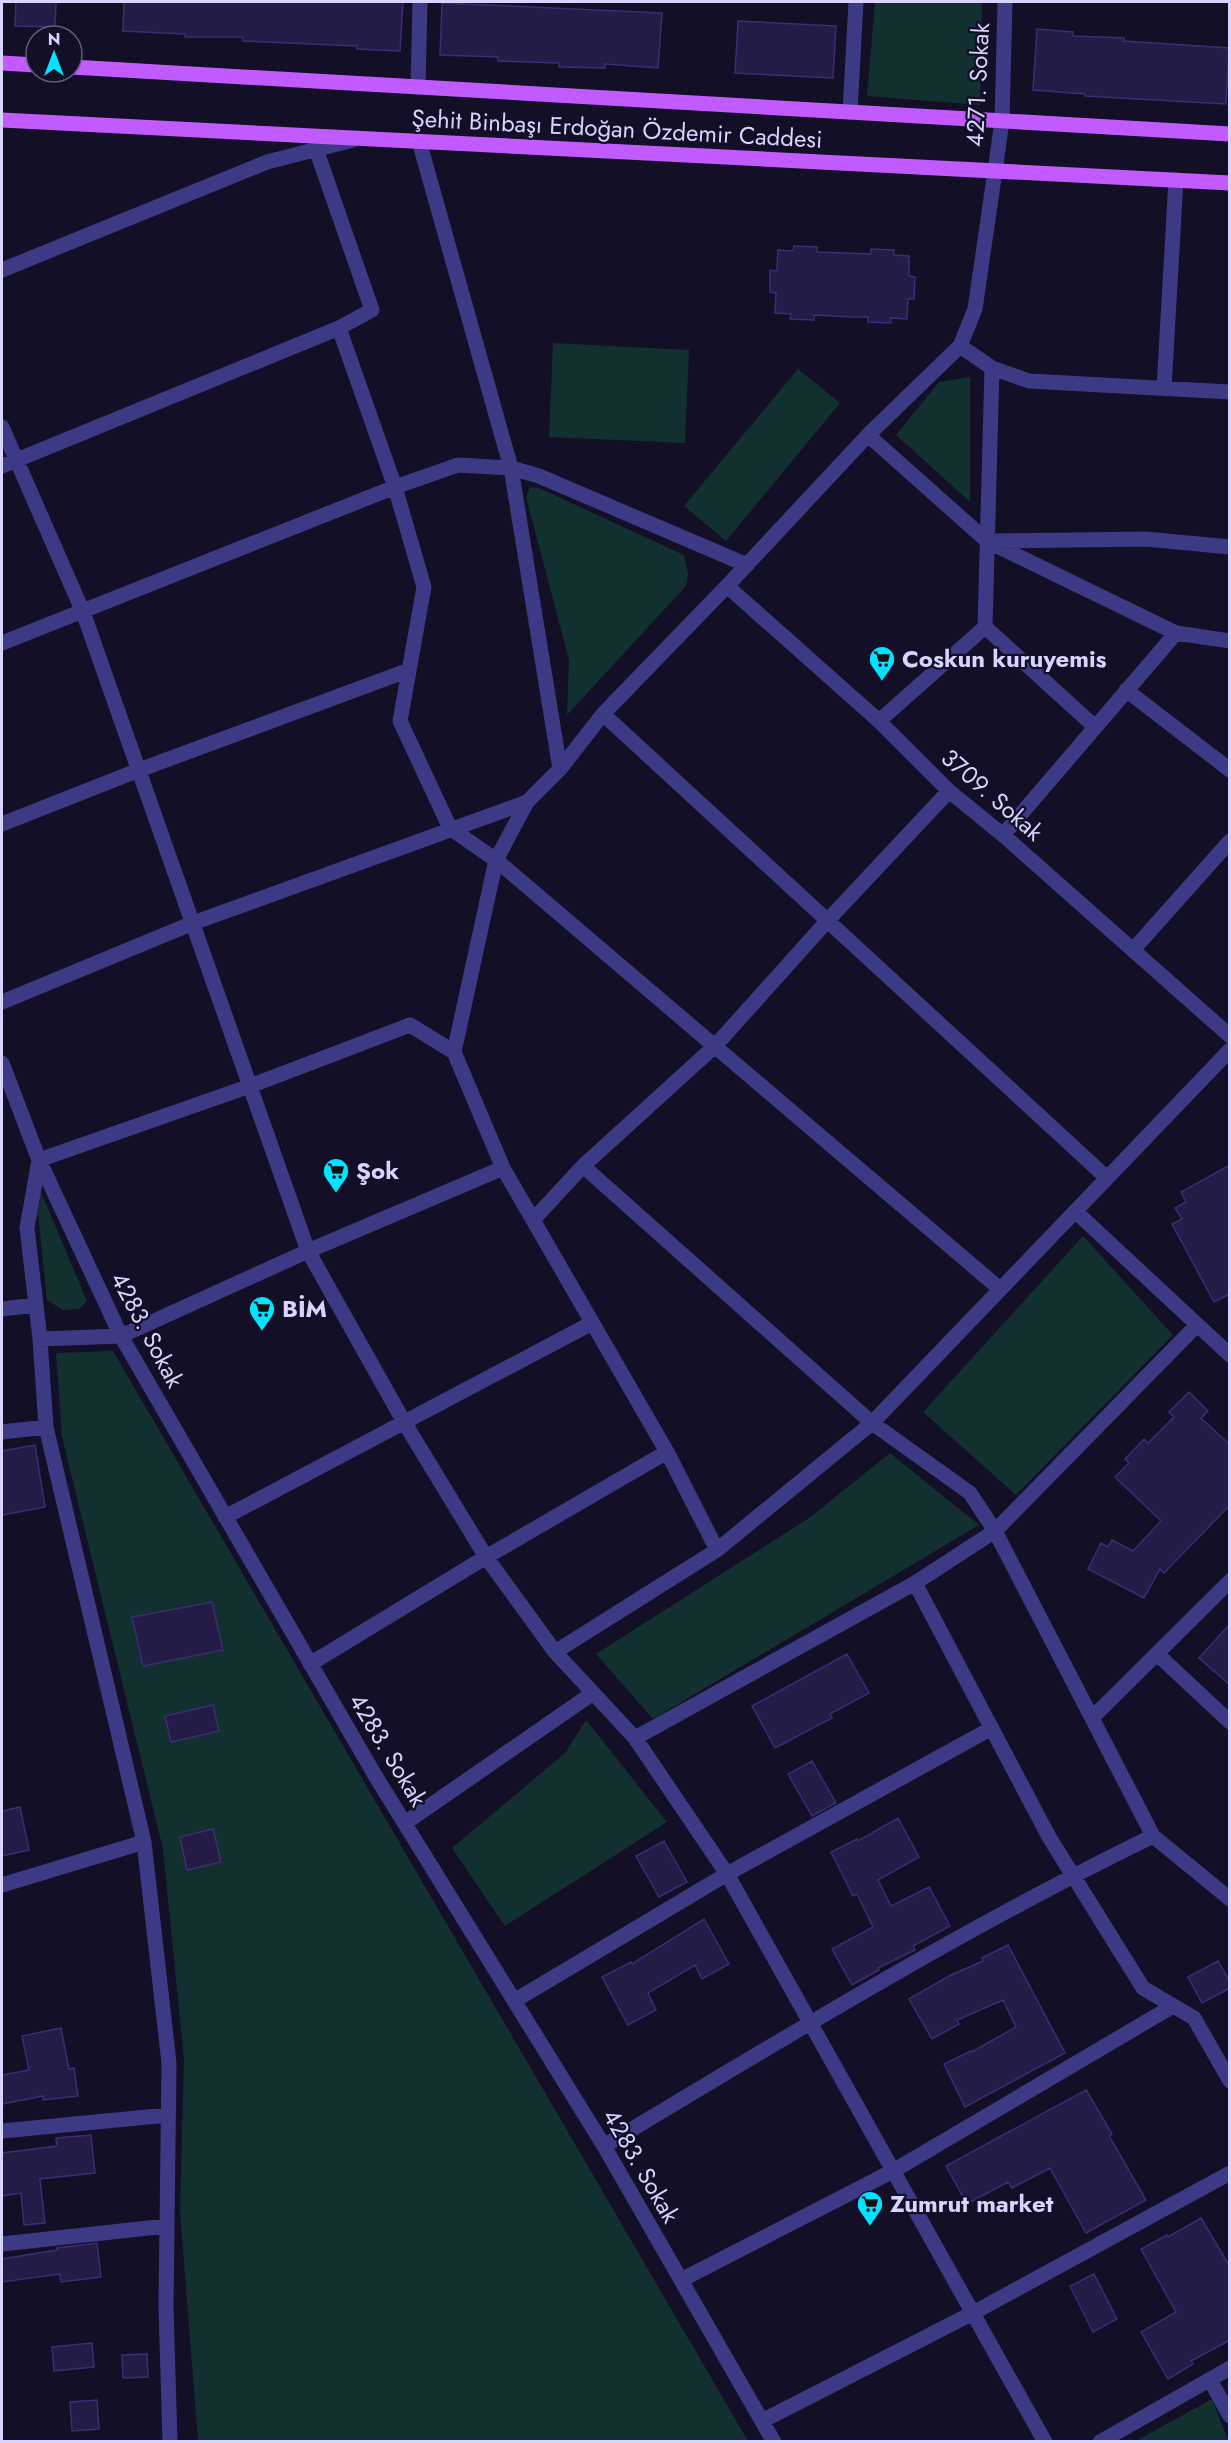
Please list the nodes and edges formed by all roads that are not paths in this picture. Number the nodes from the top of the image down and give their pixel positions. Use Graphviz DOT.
graph roads {
  1 [pos="420,2"];
  2 [pos="856,2"];
  3 [pos="1005,2"];
  4 [pos="2,63"];
  5 [pos="24,64"];
  6 [pos="84,68"];
  7 [pos="418,87"];
  8 [pos="849,112"];
  9 [pos="2,120"];
  10 [pos="1002,121"];
  11 [pos="1230,134"];
  12 [pos="360,138"];
  13 [pos="419,141"];
  14 [pos="316,149"];
  15 [pos="995,171"];
  16 [pos="1176,180"];
  17 [pos="1230,183"];
  18 [pos="2,270"];
  19 [pos="339,328"];
  20 [pos="960,346"];
  21 [pos="992,368"];
  22 [pos="1164,388"];
  23 [pos="1230,392"];
  24 [pos="2,427"];
  25 [pos="868,435"];
  26 [pos="17,460"];
  27 [pos="2,466"];
  28 [pos="511,468"];
  29 [pos="395,487"];
  30 [pos="987,541"];
  31 [pos="1230,547"];
  32 [pos="747,565"];
  33 [pos="727,586"];
  34 [pos="83,612"];
  35 [pos="985,627"];
  36 [pos="1176,633"];
  37 [pos="1230,641"];
  38 [pos="2,643"];
  39 [pos="409,670"];
  40 [pos="1126,690"];
  41 [pos="603,714"];
  42 [pos="879,721"];
  43 [pos="1094,726"];
  44 [pos="561,769"];
  45 [pos="139,770"];
  46 [pos="1230,770"];
  47 [pos="949,791"];
  48 [pos="527,802"];
  49 [pos="2,824"];
  50 [pos="450,828"];
  51 [pos="1003,835"];
  52 [pos="1230,841"];
  53 [pos="496,860"];
  54 [pos="828,920"];
  55 [pos="193,923"];
  56 [pos="1133,950"];
  57 [pos="2,1002"];
  58 [pos="1230,1036"];
  59 [pos="715,1046"];
  60 [pos="1230,1050"];
  61 [pos="454,1052"];
  62 [pos="2,1063"];
  63 [pos="250,1086"];
  64 [pos="39,1160"];
  65 [pos="583,1166"];
  66 [pos="503,1168"];
  67 [pos="1107,1178"];
  68 [pos="1075,1211"];
  69 [pos="533,1220"];
  70 [pos="308,1251"];
  71 [pos="1000,1289"];
  72 [pos="36,1305"];
  73 [pos="2,1309"];
  74 [pos="592,1323"];
  75 [pos="1197,1325"];
  76 [pos="121,1336"];
  77 [pos="39,1339"];
  78 [pos="1230,1355"];
  79 [pos="404,1422"];
  80 [pos="872,1423"];
  81 [pos="46,1427"];
  82 [pos="2,1432"];
  83 [pos="667,1452"];
  84 [pos="225,1517"];
  85 [pos="995,1531"];
  86 [pos="717,1550"];
  87 [pos="486,1557"];
  88 [pos="1230,1581"];
  89 [pos="915,1583"];
  90 [pos="555,1652"];
  91 [pos="1157,1654"];
  92 [pos="310,1664"];
  93 [pos="593,1693"];
  94 [pos="1092,1718"];
  95 [pos="1230,1722"];
  96 [pos="992,1728"];
  97 [pos="635,1738"];
  98 [pos="405,1823"];
  99 [pos="1153,1836"];
  100 [pos="144,1842"];
  101 [pos="727,1874"];
  102 [pos="1073,1875"];
  103 [pos="2,1885"];
  104 [pos="1230,1899"];
  105 [pos="514,2001"];
  106 [pos="1173,2006"];
  107 [pos="810,2022"];
  108 [pos="1230,2081"];
  109 [pos="168,2115"];
  110 [pos="2,2131"];
  111 [pos="604,2146"];
  112 [pos="893,2171"];
  113 [pos="1230,2173"];
  114 [pos="167,2226"];
  115 [pos="2,2244"];
  116 [pos="681,2280"];
  117 [pos="973,2313"];
  118 [pos="1230,2368"];
  119 [pos="1210,2380"];
  120 [pos="1230,2416"];
  121 [pos="762,2421"];
  122 [pos="170,2442"];
  123 [pos="774,2442"];
  124 [pos="1045,2442"];
  125 [pos="1100,2442"];
  1 -- 7 [label="street"];
  2 -- 8 [label="street"];
  3 -- 10 [label="street, 4271. Sokak"];
  4 -- 5 [label="main road"];
  6 -- 7 [label="main road, Şehit Binbaşı Erdoğan Özdemir Caddesi"];
  7 -- 8 [label="main road, Şehit Binbaşı Erdoğan Özdemir Caddesi"];
  8 -- 10 [label="main road, Şehit Binbaşı Erdoğan Özdemir Caddesi"];
  9 -- 12 [label="main road, Şehit Binbaşı Erdoğan Özdemir Caddesi"];
  10 -- 11 [label="main road, Şehit Binbaşı Erdoğan Özdemir Caddesi"];
  10 -- 15 [label="street, 4271. Sokak"];
  12 -- 13 [label="main road, Şehit Binbaşı Erdoğan Özdemir Caddesi"];
  12 -- 14 [label="street"];
  13 -- 15 [label="main road, Şehit Binbaşı Erdoğan Özdemir Caddesi"];
  13 -- 28 [label="street"];
  14 -- 18 [label="street"];
  14 -- 19 [label="street"];
  15 -- 16 [label="main road, Şehit Binbaşı Erdoğan Özdemir Caddesi"];
  15 -- 20 [label="street, 4271. Sokak"];
  16 -- 17 [label="main road, Şehit Binbaşı Erdoğan Özdemir Caddesi"];
  16 -- 22 [label="street"];
  19 -- 26 [label="street"];
  19 -- 29 [label="street"];
  20 -- 21 [label="street"];
  20 -- 25 [label="street"];
  21 -- 22 [label="street"];
  21 -- 30 [label="street"];
  22 -- 23 [label="street"];
  24 -- 26 [label="street"];
  25 -- 30 [label="street"];
  25 -- 32 [label="street"];
  26 -- 27 [label="street"];
  26 -- 34 [label="street"];
  28 -- 29 [label="street"];
  28 -- 32 [label="street"];
  28 -- 44 [label="street"];
  29 -- 34 [label="street"];
  29 -- 39 [label="street"];
  30 -- 31 [label="street"];
  30 -- 35 [label="street"];
  30 -- 36 [label="street"];
  32 -- 33 [label="street"];
  33 -- 41 [label="street"];
  33 -- 42 [label="street, 3709. Sokak"];
  34 -- 38 [label="street"];
  34 -- 45 [label="street"];
  35 -- 42 [label="street"];
  35 -- 43 [label="street"];
  36 -- 37 [label="street"];
  36 -- 40 [label="street"];
  39 -- 45 [label="street"];
  39 -- 50 [label="street"];
  40 -- 43 [label="street"];
  40 -- 46 [label="street"];
  41 -- 44 [label="street"];
  41 -- 54 [label="street"];
  42 -- 47 [label="street, 3709. Sokak"];
  43 -- 51 [label="street"];
  44 -- 48 [label="street"];
  45 -- 49 [label="street"];
  45 -- 55 [label="street"];
  47 -- 51 [label="street, 3709. Sokak"];
  47 -- 54 [label="street"];
  48 -- 50 [label="street"];
  48 -- 53 [label="street"];
  50 -- 53 [label="street"];
  50 -- 55 [label="street"];
  51 -- 56 [label="street, 3709. Sokak"];
  52 -- 56 [label="street"];
  53 -- 59 [label="street"];
  53 -- 61 [label="street"];
  54 -- 59 [label="street"];
  54 -- 67 [label="street"];
  55 -- 57 [label="street"];
  55 -- 63 [label="street"];
  56 -- 58 [label="street, 3709. Sokak"];
  59 -- 65 [label="street"];
  59 -- 71 [label="street"];
  60 -- 67 [label="street"];
  61 -- 63 [label="street"];
  61 -- 66 [label="street"];
  62 -- 64 [label="street, 4283. Sokak"];
  63 -- 64 [label="street"];
  63 -- 70 [label="street"];
  64 -- 72 [label="street"];
  64 -- 76 [label="street, 4283. Sokak"];
  65 -- 69 [label="street"];
  65 -- 80 [label="street"];
  66 -- 69 [label="street"];
  66 -- 70 [label="street"];
  67 -- 68 [label="street"];
  68 -- 71 [label="street"];
  68 -- 75 [label="street"];
  69 -- 74 [label="street"];
  70 -- 76 [label="street"];
  70 -- 79 [label="street"];
  71 -- 80 [label="street"];
  72 -- 73 [label="street"];
  72 -- 77 [label="street"];
  74 -- 79 [label="street"];
  74 -- 83 [label="street"];
  75 -- 78 [label="street"];
  75 -- 85 [label="street"];
  76 -- 77 [label="street"];
  76 -- 84 [label="street, 4283. Sokak"];
  77 -- 81 [label="street"];
  79 -- 84 [label="street"];
  79 -- 87 [label="street"];
  80 -- 85 [label="street"];
  80 -- 86 [label="street"];
  81 -- 82 [label="street"];
  81 -- 100 [label="street"];
  83 -- 86 [label="street"];
  83 -- 87 [label="street"];
  84 -- 92 [label="street, 4283. Sokak"];
  85 -- 89 [label="street"];
  85 -- 94 [label="street"];
  86 -- 90 [label="street"];
  87 -- 90 [label="street"];
  87 -- 92 [label="street"];
  88 -- 91 [label="street"];
  89 -- 96 [label="street"];
  89 -- 97 [label="street"];
  90 -- 93 [label="street"];
  91 -- 94 [label="street"];
  91 -- 95 [label="street"];
  92 -- 98 [label="street, 4283. Sokak"];
  93 -- 97 [label="street"];
  93 -- 98 [label="street"];
  94 -- 99 [label="street"];
  96 -- 101 [label="street"];
  96 -- 102 [label="street"];
  97 -- 101 [label="street"];
  98 -- 105 [label="street, 4283. Sokak"];
  99 -- 102 [label="street"];
  99 -- 104 [label="street"];
  100 -- 103 [label="street"];
  100 -- 109 [label="street"];
  101 -- 105 [label="street"];
  101 -- 107 [label="street"];
  102 -- 106 [label="street"];
  102 -- 107 [label="street"];
  105 -- 111 [label="street, 4283. Sokak"];
  106 -- 108 [label="street"];
  106 -- 112 [label="street"];
  107 -- 111 [label="street"];
  107 -- 112 [label="street"];
  109 -- 110 [label="street"];
  109 -- 114 [label="street"];
  111 -- 116 [label="street, 4283. Sokak"];
  112 -- 116 [label="street"];
  112 -- 117 [label="street"];
  113 -- 117 [label="street"];
  114 -- 115 [label="street"];
  114 -- 122 [label="street"];
  116 -- 121 [label="street, 4283. Sokak"];
  117 -- 121 [label="street"];
  117 -- 124 [label="street"];
  118 -- 119 [label="street"];
  119 -- 120 [label="street"];
  119 -- 125 [label="street"];
  121 -- 123 [label="street, 4283. Sokak"];
}
